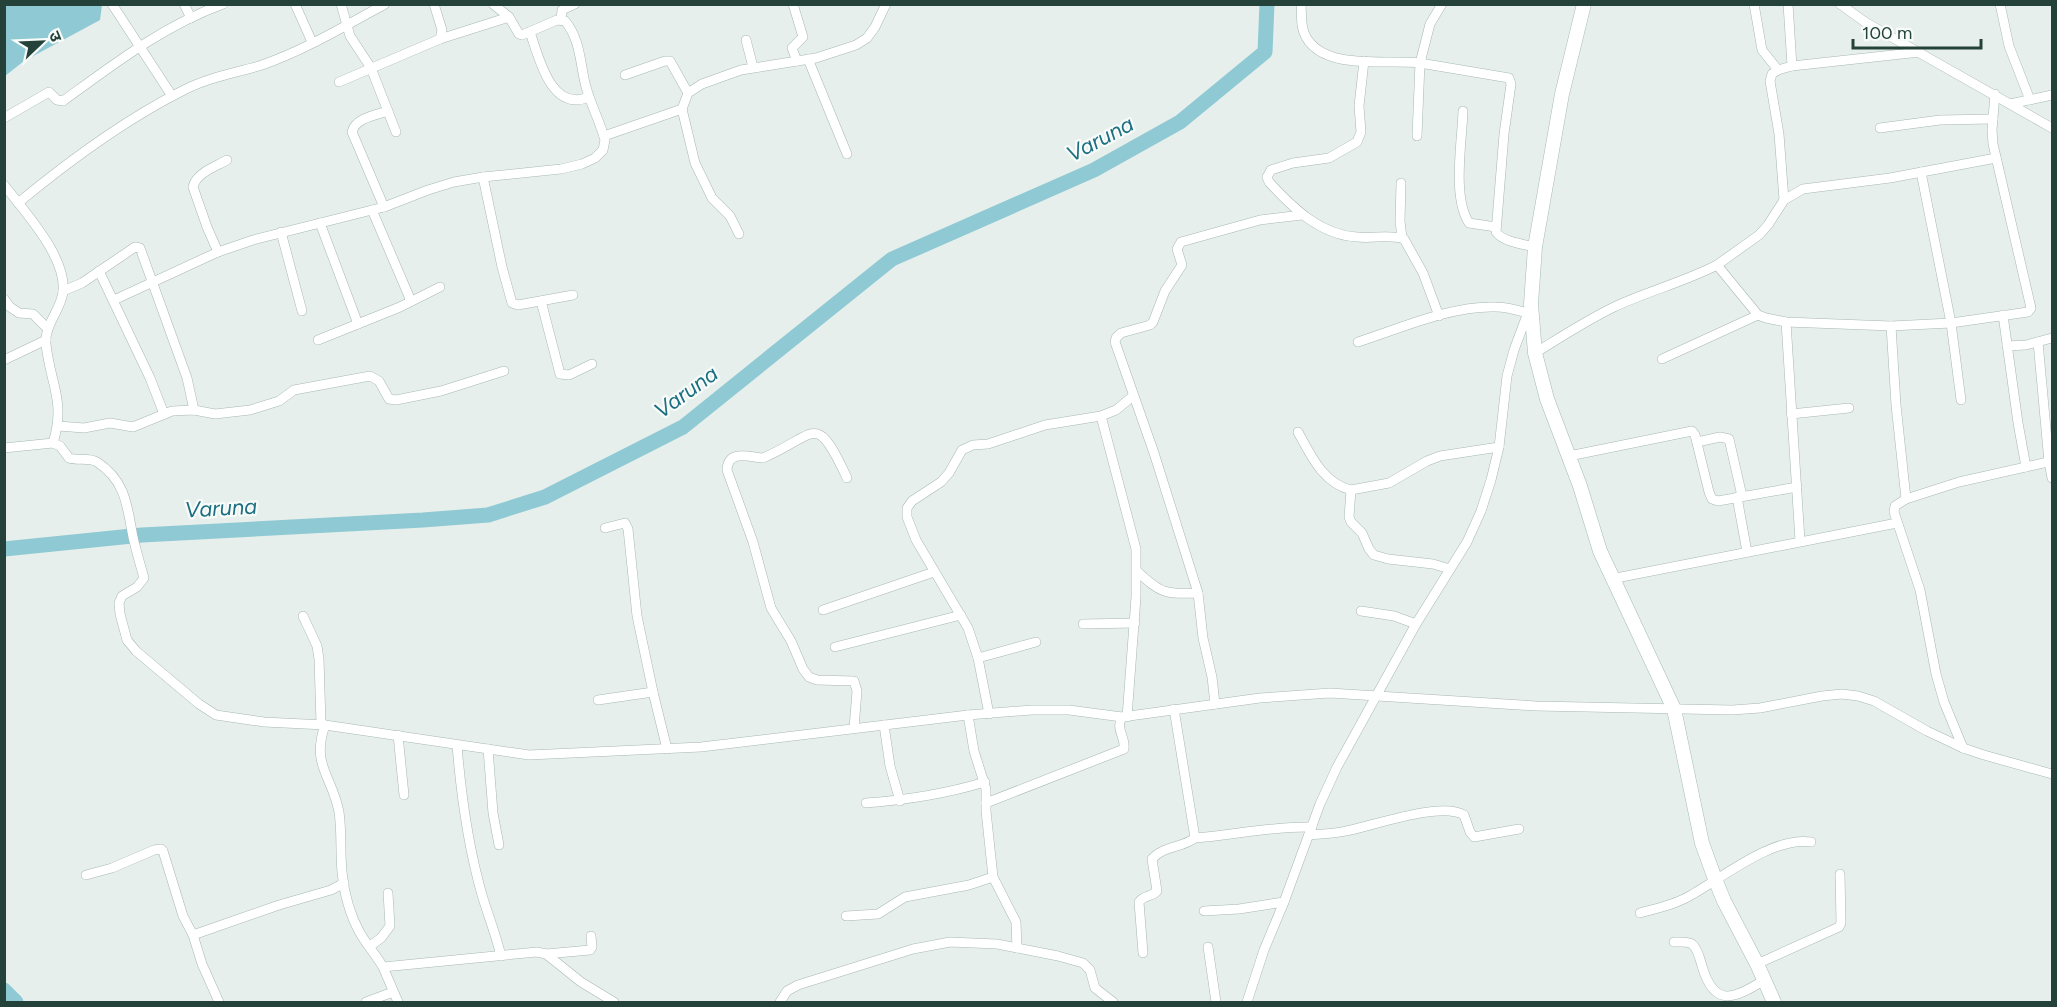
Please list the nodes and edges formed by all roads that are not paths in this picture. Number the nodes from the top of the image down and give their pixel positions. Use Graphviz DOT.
graph roads {
  1 [pos="112,4"];
  2 [pos="184,4"];
  3 [pos="223,4"];
  4 [pos="295,4"];
  5 [pos="341,4"];
  6 [pos="385,4"];
  7 [pos="434,4"];
  8 [pos="493,4"];
  9 [pos="574,4"];
  10 [pos="793,4"];
  11 [pos="886,4"];
  12 [pos="1301,4"];
  13 [pos="1442,4"];
  14 [pos="1584,4"];
  15 [pos="1754,4"];
  16 [pos="1788,4"];
  17 [pos="1840,4"];
  18 [pos="2000,4"];
  19 [pos="509,17"];
  20 [pos="191,18"];
  21 [pos="561,19"];
  22 [pos="346,26"];
  23 [pos="530,32"];
  24 [pos="440,39"];
  25 [pos="746,40"];
  26 [pos="312,42"];
  27 [pos="140,46"];
  28 [pos="1920,52"];
  29 [pos="808,59"];
  30 [pos="797,61"];
  31 [pos="1364,61"];
  32 [pos="1420,63"];
  33 [pos="1792,66"];
  34 [pos="753,67"];
  35 [pos="371,68"];
  36 [pos="1778,70"];
  37 [pos="624,75"];
  38 [pos="339,82"];
  39 [pos="688,93"];
  40 [pos="1995,94"];
  41 [pos="2052,95"];
  42 [pos="172,96"];
  43 [pos="590,98"];
  44 [pos="2030,100"];
  45 [pos="2010,104"];
  46 [pos="682,109"];
  47 [pos="388,111"];
  48 [pos="1463,111"];
  49 [pos="4,118"];
  50 [pos="1992,119"];
  51 [pos="1880,128"];
  52 [pos="2052,128"];
  53 [pos="396,132"];
  54 [pos="604,136"];
  55 [pos="1417,136"];
  56 [pos="847,154"];
  57 [pos="1996,158"];
  58 [pos="226,160"];
  59 [pos="1921,172"];
  60 [pos="483,177"];
  61 [pos="1401,183"];
  62 [pos="5,187"];
  63 [pos="1784,200"];
  64 [pos="18,203"];
  65 [pos="384,207"];
  66 [pos="372,210"];
  67 [pos="1302,215"];
  68 [pos="320,223"];
  69 [pos="1496,227"];
  70 [pos="281,232"];
  71 [pos="739,234"];
  72 [pos="1402,238"];
  73 [pos="1534,247"];
  74 [pos="218,252"];
  75 [pos="1717,265"];
  76 [pos="99,271"];
  77 [pos="154,282"];
  78 [pos="440,287"];
  79 [pos="63,291"];
  80 [pos="573,295"];
  81 [pos="4,299"];
  82 [pos="114,300"];
  83 [pos="411,301"];
  84 [pos="541,301"];
  85 [pos="1529,308"];
  86 [pos="302,311"];
  87 [pos="1758,315"];
  88 [pos="2003,315"];
  89 [pos="1439,316"];
  90 [pos="1786,322"];
  91 [pos="1951,323"];
  92 [pos="358,324"];
  93 [pos="1891,326"];
  94 [pos="48,329"];
  95 [pos="2052,338"];
  96 [pos="46,340"];
  97 [pos="318,340"];
  98 [pos="1358,342"];
  99 [pos="2038,342"];
  100 [pos="2007,346"];
  101 [pos="1535,353"];
  102 [pos="1662,359"];
  103 [pos="4,360"];
  104 [pos="592,364"];
  105 [pos="504,371"];
  106 [pos="1133,396"];
  107 [pos="1961,400"];
  108 [pos="1849,408"];
  109 [pos="194,410"];
  110 [pos="164,414"];
  111 [pos="1791,414"];
  112 [pos="1101,416"];
  113 [pos="58,426"];
  114 [pos="1298,432"];
  115 [pos="1697,442"];
  116 [pos="53,443"];
  117 [pos="1499,447"];
  118 [pos="4,448"];
  119 [pos="1569,456"];
  120 [pos="2051,461"];
  121 [pos="2026,466"];
  122 [pos="847,478"];
  123 [pos="2052,478"];
  124 [pos="1797,486"];
  125 [pos="1351,490"];
  126 [pos="1740,497"];
  127 [pos="1906,499"];
  128 [pos="1897,523"];
  129 [pos="605,528"];
  130 [pos="1800,541"];
  131 [pos="1747,552"];
  132 [pos="1450,569"];
  133 [pos="1137,571"];
  134 [pos="934,572"];
  135 [pos="1611,579"];
  136 [pos="1198,593"];
  137 [pos="823,610"];
  138 [pos="1361,610"];
  139 [pos="961,615"];
  140 [pos="303,616"];
  141 [pos="1135,623"];
  142 [pos="1083,624"];
  143 [pos="1416,624"];
  144 [pos="1036,642"];
  145 [pos="835,647"];
  146 [pos="978,658"];
  147 [pos="652,692"];
  148 [pos="1375,697"];
  149 [pos="598,700"];
  150 [pos="1215,704"];
  151 [pos="1174,709"];
  152 [pos="1674,709"];
  153 [pos="989,714"];
  154 [pos="968,715"];
  155 [pos="1125,717"];
  156 [pos="323,724"];
  157 [pos="884,725"];
  158 [pos="854,728"];
  159 [pos="398,735"];
  160 [pos="457,745"];
  161 [pos="1963,748"];
  162 [pos="488,749"];
  163 [pos="667,749"];
  164 [pos="2052,774"];
  165 [pos="984,782"];
  166 [pos="404,795"];
  167 [pos="900,801"];
  168 [pos="866,803"];
  169 [pos="986,803"];
  170 [pos="1519,829"];
  171 [pos="1310,831"];
  172 [pos="1195,838"];
  173 [pos="1811,842"];
  174 [pos="499,845"];
  175 [pos="1840,874"];
  176 [pos="86,875"];
  177 [pos="993,878"];
  178 [pos="1715,879"];
  179 [pos="344,883"];
  180 [pos="388,893"];
  181 [pos="1284,902"];
  182 [pos="1204,910"];
  183 [pos="1640,914"];
  184 [pos="846,916"];
  185 [pos="194,935"];
  186 [pos="591,936"];
  187 [pos="1674,942"];
  188 [pos="370,946"];
  189 [pos="1208,947"];
  190 [pos="1017,948"];
  191 [pos="1143,953"];
  192 [pos="546,954"];
  193 [pos="501,956"];
  194 [pos="1757,964"];
  195 [pos="383,967"];
  196 [pos="1764,980"];
  197 [pos="393,992"];
  198 [pos="219,1002"];
  199 [pos="366,1002"];
  200 [pos="398,1002"];
  201 [pos="614,1002"];
  202 [pos="780,1002"];
  203 [pos="1113,1002"];
  204 [pos="1216,1002"];
  205 [pos="1247,1002"];
  206 [pos="1774,1002"];
  1 -- 27 [label="street"];
  2 -- 20 [label="street"];
  3 -- 20 [label="street"];
  4 -- 26 [label="street"];
  5 -- 22 [label="street"];
  6 -- 22 [label="street"];
  7 -- 24 [label="street"];
  8 -- 19 [label="street"];
  9 -- 21 [label="street"];
  10 -- 30 [label="street"];
  11 -- 29 [label="street"];
  12 -- 31 [label="street"];
  13 -- 32 [label="street"];
  14 -- 73 [label="street"];
  15 -- 36 [label="street"];
  16 -- 33 [label="street"];
  17 -- 28 [label="street"];
  18 -- 44 [label="street"];
  19 -- 23 [label="street"];
  19 -- 24 [label="street"];
  20 -- 27 [label="street"];
  21 -- 23 [label="street"];
  21 -- 43 [label="street"];
  22 -- 26 [label="street"];
  22 -- 35 [label="street"];
  23 -- 43 [label="street"];
  24 -- 35 [label="street"];
  25 -- 34 [label="street"];
  26 -- 42 [label="street"];
  27 -- 42 [label="street"];
  27 -- 49 [label="street"];
  28 -- 33 [label="street"];
  28 -- 40 [label="street"];
  29 -- 30 [label="street"];
  29 -- 56 [label="street"];
  30 -- 34 [label="street"];
  31 -- 32 [label="street"];
  31 -- 67 [label="street"];
  32 -- 55 [label="street"];
  32 -- 69 [label="street"];
  33 -- 36 [label="street"];
  34 -- 39 [label="street"];
  35 -- 38 [label="street"];
  35 -- 47 [label="street"];
  36 -- 63 [label="street"];
  37 -- 39 [label="street"];
  39 -- 46 [label="street"];
  40 -- 45 [label="street"];
  40 -- 50 [label="street"];
  41 -- 44 [label="street"];
  42 -- 64 [label="street"];
  43 -- 54 [label="street"];
  44 -- 45 [label="street"];
  45 -- 52 [label="street"];
  46 -- 54 [label="street"];
  46 -- 71 [label="street"];
  47 -- 53 [label="street"];
  47 -- 65 [label="street"];
  48 -- 69 [label="street"];
  50 -- 51 [label="street"];
  50 -- 57 [label="street"];
  54 -- 60 [label="street"];
  57 -- 59 [label="street"];
  57 -- 88 [label="street"];
  58 -- 74 [label="street"];
  59 -- 63 [label="street"];
  59 -- 91 [label="street"];
  60 -- 65 [label="street"];
  60 -- 84 [label="street"];
  61 -- 72 [label="street"];
  62 -- 64 [label="street"];
  63 -- 75 [label="street"];
  64 -- 79 [label="street"];
  65 -- 66 [label="street"];
  66 -- 68 [label="street"];
  66 -- 83 [label="street"];
  67 -- 72 [label="street"];
  67 -- 106 [label="street"];
  68 -- 70 [label="street"];
  68 -- 92 [label="street"];
  69 -- 73 [label="street"];
  70 -- 74 [label="street"];
  70 -- 86 [label="street"];
  72 -- 89 [label="street"];
  73 -- 85 [label="street"];
  74 -- 77 [label="street"];
  75 -- 87 [label="street"];
  75 -- 101 [label="street"];
  76 -- 77 [label="street"];
  76 -- 79 [label="street"];
  76 -- 82 [label="street"];
  77 -- 82 [label="street"];
  77 -- 109 [label="street"];
  78 -- 83 [label="street"];
  79 -- 94 [label="street"];
  80 -- 84 [label="street"];
  81 -- 94 [label="street"];
  82 -- 110 [label="street"];
  83 -- 92 [label="street"];
  84 -- 104 [label="street"];
  85 -- 89 [label="street"];
  85 -- 101 [label="street"];
  85 -- 117 [label="street"];
  87 -- 90 [label="street"];
  87 -- 102 [label="street"];
  88 -- 91 [label="street"];
  88 -- 100 [label="street"];
  89 -- 98 [label="street"];
  90 -- 93 [label="street"];
  90 -- 111 [label="street"];
  91 -- 93 [label="street"];
  91 -- 107 [label="street"];
  92 -- 97 [label="street"];
  93 -- 127 [label="street"];
  94 -- 96 [label="street"];
  95 -- 99 [label="street"];
  96 -- 103 [label="street"];
  96 -- 113 [label="street"];
  99 -- 100 [label="street"];
  99 -- 120 [label="street"];
  100 -- 121 [label="street"];
  101 -- 119 [label="street"];
  105 -- 109 [label="street"];
  106 -- 112 [label="street"];
  106 -- 136 [label="street"];
  108 -- 111 [label="street"];
  109 -- 110 [label="street"];
  110 -- 113 [label="street"];
  111 -- 124 [label="street"];
  112 -- 133 [label="street"];
  112 -- 134 [label="street"];
  113 -- 116 [label="street"];
  114 -- 125 [label="street"];
  115 -- 119 [label="street"];
  115 -- 126 [label="street"];
  115 -- 126 [label="street"];
  116 -- 118 [label="street"];
  116 -- 156 [label="street"];
  117 -- 125 [label="street"];
  117 -- 132 [label="street"];
  119 -- 135 [label="street"];
  120 -- 121 [label="street"];
  120 -- 123 [label="street"];
  121 -- 127 [label="street"];
  122 -- 158 [label="street"];
  124 -- 126 [label="street"];
  124 -- 130 [label="street"];
  125 -- 132 [label="street"];
  126 -- 131 [label="street"];
  127 -- 128 [label="street"];
  128 -- 130 [label="street"];
  128 -- 161 [label="street"];
  129 -- 147 [label="street"];
  130 -- 131 [label="street"];
  131 -- 135 [label="street"];
  132 -- 143 [label="street"];
  133 -- 136 [label="street"];
  133 -- 141 [label="street"];
  134 -- 137 [label="street"];
  134 -- 139 [label="street"];
  135 -- 152 [label="street"];
  136 -- 150 [label="street"];
  138 -- 143 [label="street"];
  139 -- 145 [label="street"];
  139 -- 146 [label="street"];
  140 -- 156 [label="street"];
  141 -- 142 [label="street"];
  141 -- 155 [label="street"];
  143 -- 148 [label="street"];
  144 -- 146 [label="street"];
  146 -- 153 [label="street"];
  147 -- 149 [label="street"];
  147 -- 163 [label="street"];
  148 -- 150 [label="street"];
  148 -- 152 [label="street"];
  148 -- 171 [label="street"];
  150 -- 151 [label="street"];
  151 -- 155 [label="street"];
  151 -- 172 [label="street"];
  152 -- 161 [label="street"];
  152 -- 178 [label="street"];
  153 -- 154 [label="street"];
  153 -- 155 [label="street"];
  154 -- 157 [label="street"];
  154 -- 165 [label="street"];
  155 -- 169 [label="street"];
  156 -- 159 [label="street"];
  156 -- 179 [label="street"];
  157 -- 158 [label="street"];
  157 -- 167 [label="street"];
  158 -- 163 [label="street"];
  159 -- 160 [label="street"];
  159 -- 166 [label="street"];
  160 -- 162 [label="street"];
  160 -- 193 [label="street"];
  161 -- 164 [label="street"];
  162 -- 163 [label="street"];
  162 -- 174 [label="street"];
  165 -- 167 [label="street"];
  165 -- 169 [label="street"];
  167 -- 168 [label="street"];
  169 -- 177 [label="street"];
  170 -- 171 [label="street"];
  171 -- 172 [label="street"];
  171 -- 181 [label="street"];
  172 -- 191 [label="street"];
  173 -- 178 [label="street"];
  175 -- 194 [label="street"];
  176 -- 185 [label="street"];
  177 -- 184 [label="street"];
  177 -- 190 [label="street"];
  178 -- 183 [label="street"];
  178 -- 194 [label="street"];
  179 -- 185 [label="street"];
  179 -- 188 [label="street"];
  180 -- 188 [label="street"];
  181 -- 182 [label="street"];
  181 -- 205 [label="street"];
  185 -- 198 [label="street"];
  186 -- 192 [label="street"];
  187 -- 196 [label="street"];
  188 -- 195 [label="street"];
  189 -- 204 [label="street"];
  190 -- 202 [label="street"];
  190 -- 203 [label="street"];
  192 -- 193 [label="street"];
  192 -- 201 [label="street"];
  193 -- 195 [label="street"];
  194 -- 196 [label="street"];
  195 -- 197 [label="street"];
  196 -- 206 [label="street"];
  197 -- 199 [label="street"];
  197 -- 200 [label="street"];
}
